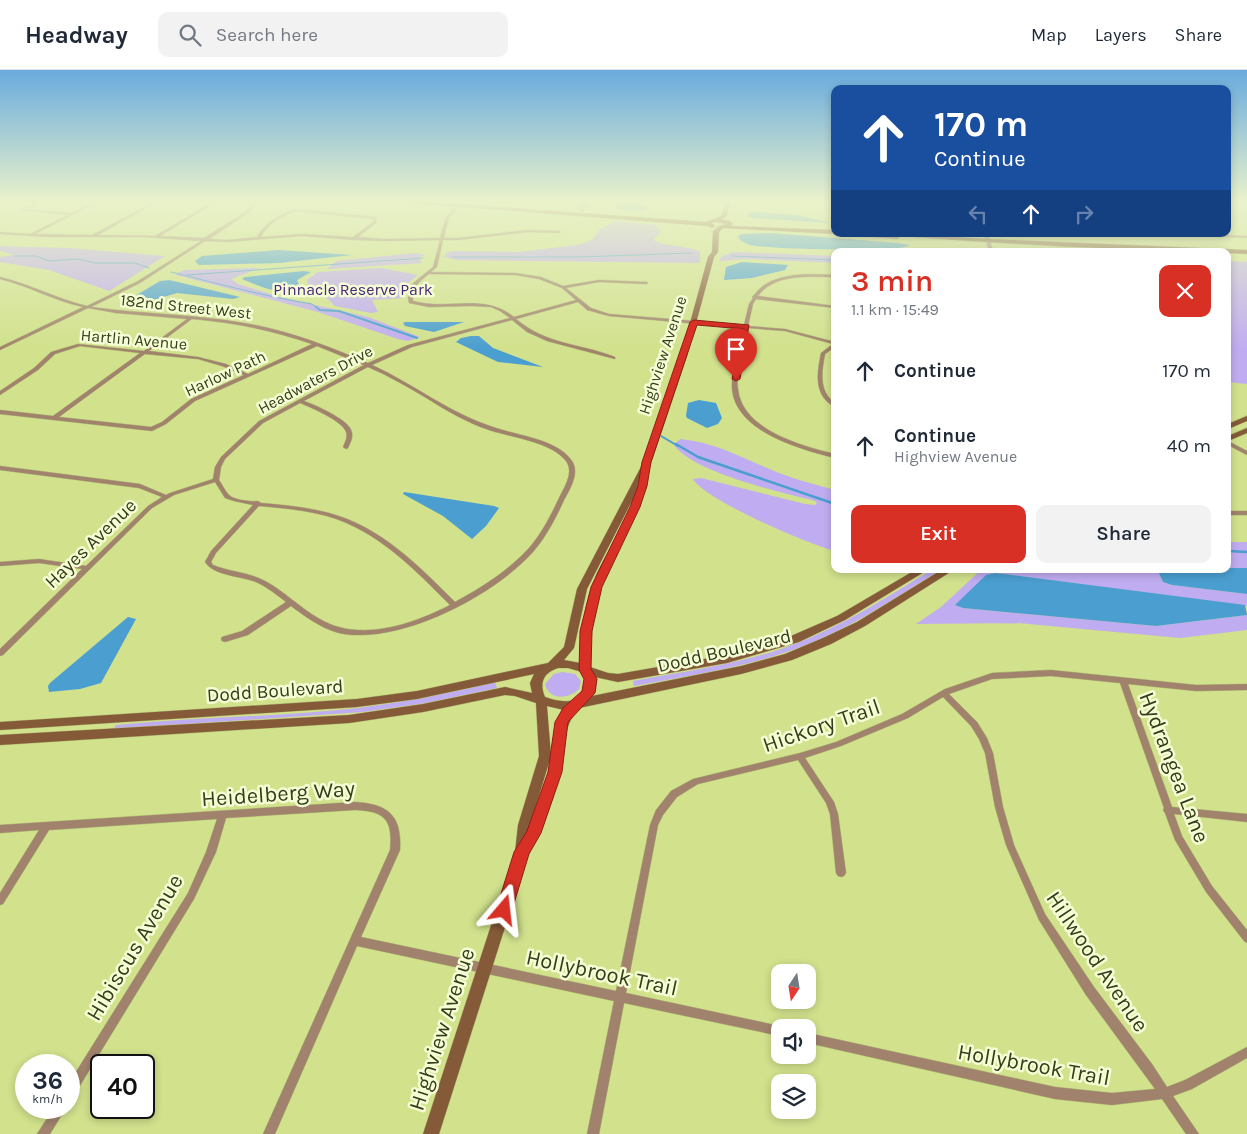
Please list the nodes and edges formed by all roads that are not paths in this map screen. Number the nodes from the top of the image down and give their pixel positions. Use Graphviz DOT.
graph roads {
  1 [pos="191,250"];
  2 [pos="439,250"];
  3 [pos="711,250"];
  4 [pos="714,250"];
  5 [pos="1231,253"];
  6 [pos="1247,254"];
  7 [pos="1231,255"];
  8 [pos="711,257"];
  9 [pos="428,274"];
  10 [pos="831,276"];
  11 [pos="0,278"];
  12 [pos="10,280"];
  13 [pos="0,284"];
  14 [pos="646,284"];
  15 [pos="563,287"];
  16 [pos="754,297"];
  17 [pos="577,302"];
  18 [pos="88,307"];
  19 [pos="831,307"];
  20 [pos="512,318"];
  21 [pos="190,319"];
  22 [pos="694,322"];
  23 [pos="747,327"];
  24 [pos="831,343"];
  25 [pos="315,344"];
  26 [pos="831,347"];
  27 [pos="0,349"];
  28 [pos="145,352"];
  29 [pos="612,358"];
  30 [pos="367,365"];
  31 [pos="247,375"];
  32 [pos="0,393"];
  33 [pos="298,401"];
  34 [pos="831,402"];
  35 [pos="0,412"];
  36 [pos="54,418"];
  37 [pos="1247,418"];
  38 [pos="1231,426"];
  39 [pos="1247,430"];
  40 [pos="1231,438"];
  41 [pos="1231,445"];
  42 [pos="346,447"];
  43 [pos="1247,453"];
  44 [pos="831,455"];
  45 [pos="647,462"];
  46 [pos="0,468"];
  47 [pos="216,480"];
  48 [pos="166,496"];
  49 [pos="258,503"];
  50 [pos="1231,513"];
  51 [pos="1247,514"];
  52 [pos="0,564"];
  53 [pos="87,568"];
  54 [pos="917,573"];
  55 [pos="943,573"];
  56 [pos="290,603"];
  57 [pos="453,604"];
  58 [pos="225,638"];
  59 [pos="0,653"];
  60 [pos="551,666"];
  61 [pos="586,670"];
  62 [pos="1123,680"];
  63 [pos="1247,687"];
  64 [pos="944,693"];
  65 [pos="540,700"];
  66 [pos="576,704"];
  67 [pos="0,726"];
  68 [pos="0,740"];
  69 [pos="800,756"];
  70 [pos="1167,810"];
  71 [pos="222,816"];
  72 [pos="1247,818"];
  73 [pos="46,827"];
  74 [pos="0,829"];
  75 [pos="522,852"];
  76 [pos="842,873"];
  77 [pos="0,901"];
  78 [pos="1247,938"];
  79 [pos="356,940"];
  80 [pos="486,967"];
  81 [pos="620,996"];
  82 [pos="771,1030"];
  83 [pos="816,1040"];
  84 [pos="1247,1052"];
  85 [pos="80,1075"];
  86 [pos="1165,1093"];
  87 [pos="53,1119"];
  88 [pos="43,1134"];
  89 [pos="269,1134"];
  90 [pos="431,1134"];
  91 [pos="593,1134"];
  92 [pos="1193,1134"];
  1 -- 18 [label="street"];
  2 -- 9 [label="street"];
  3 -- 8 [label="street, Highview Avenue"];
  4 -- 8 [label="street, Highview Avenue"];
  5 -- 6 [label="street"];
  6 -- 7 [label="street"];
  8 -- 22 [label="street, Highview Avenue"];
  9 -- 15 [label="street"];
  9 -- 20 [label="street"];
  10 -- 16 [label="street"];
  11 -- 12 [label="street, 182nd Street West"];
  12 -- 13 [label="street"];
  12 -- 18 [label="street, 182nd Street West"];
  14 -- 15 [label="street"];
  15 -- 17 [label="street"];
  16 -- 19 [label="street"];
  16 -- 23 [label="street"];
  17 -- 20 [label="street, Headwaters Drive"];
  17 -- 22 [label="street"];
  18 -- 21 [label="street, 182nd Street West"];
  18 -- 27 [label="street"];
  20 -- 29 [label="street"];
  20 -- 30 [label="street, Headwaters Drive"];
  21 -- 25 [label="street, 182nd Street West"];
  21 -- 28 [label="street"];
  22 -- 23 [label="street"];
  22 -- 45 [label="street, Highview Avenue"];
  23 -- 24 [label="street"];
  23 -- 44 [label="street"];
  25 -- 30 [label="street, 182nd Street West"];
  25 -- 31 [label="street, Harlow Path"];
  26 -- 34 [label="street"];
  28 -- 31 [label="street, Hartlin Avenue"];
  28 -- 32 [label="street, Hartlin Avenue"];
  28 -- 36 [label="street"];
  30 -- 33 [label="street, Headwaters Drive"];
  30 -- 57 [label="street, 182nd Street West"];
  31 -- 36 [label="street, Harlow Path"];
  33 -- 42 [label="street"];
  33 -- 47 [label="street, Headwaters Drive"];
  35 -- 36 [label="street, Harlow Path"];
  37 -- 38 [label="street"];
  39 -- 40 [label="street"];
  41 -- 43 [label="street"];
  45 -- 60 [label="street, Highview Avenue"];
  45 -- 61 [label="street, Highview Avenue"];
  46 -- 48 [label="street"];
  47 -- 48 [label="street, Hayes Avenue"];
  47 -- 49 [label="street"];
  48 -- 53 [label="street, Hayes Avenue"];
  49 -- 56 [label="street"];
  49 -- 57 [label="street"];
  50 -- 51 [label="street"];
  52 -- 53 [label="street"];
  53 -- 59 [label="street, Hayes Avenue"];
  54 -- 61 [label="street, Dodd Boulevard"];
  55 -- 66 [label="street, Dodd Boulevard"];
  56 -- 57 [label="street"];
  56 -- 58 [label="street"];
  60 -- 61 [label="street"];
  60 -- 65 [label="street"];
  60 -- 67 [label="street, Dodd Boulevard"];
  61 -- 66 [label="street"];
  62 -- 63 [label="street, Hickory Trail"];
  62 -- 64 [label="street, Hickory Trail"];
  62 -- 70 [label="street, Hydrangea Lane"];
  64 -- 69 [label="street, Hickory Trail"];
  64 -- 86 [label="street, Hillwood Avenue"];
  65 -- 66 [label="street"];
  65 -- 68 [label="street, Dodd Boulevard"];
  65 -- 75 [label="street, Highview Avenue"];
  66 -- 75 [label="street, Highview Avenue"];
  69 -- 76 [label="street"];
  69 -- 81 [label="street, Hickory Trail"];
  70 -- 72 [label="street"];
  70 -- 78 [label="street, Hydrangea Lane"];
  71 -- 73 [label="street, Heidelberg Way"];
  71 -- 79 [label="street, Heidelberg Way"];
  71 -- 85 [label="street, Hibiscus Avenue"];
  73 -- 74 [label="street, Heidelberg Way"];
  73 -- 77 [label="street"];
  75 -- 80 [label="street, Highview Avenue"];
  79 -- 80 [label="street, Hollybrook Trail"];
  79 -- 89 [label="street, Heidelberg Way"];
  80 -- 81 [label="street, Hollybrook Trail"];
  80 -- 90 [label="street, Highview Avenue"];
  81 -- 82 [label="street, Hollybrook Trail"];
  81 -- 91 [label="street, Hickory Trail"];
  83 -- 86 [label="street, Hollybrook Trail"];
  84 -- 86 [label="street, Hollybrook Trail"];
  86 -- 92 [label="street, Hillwood Avenue"];
  87 -- 88 [label="street"];
}
